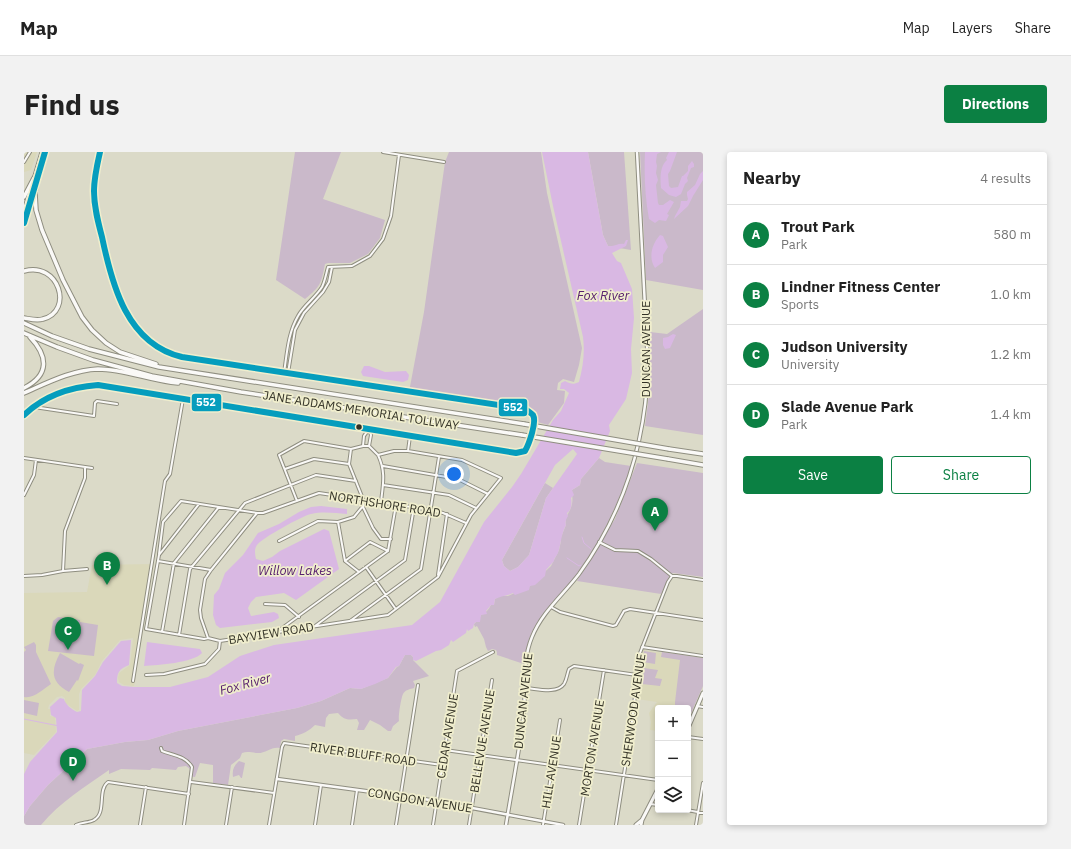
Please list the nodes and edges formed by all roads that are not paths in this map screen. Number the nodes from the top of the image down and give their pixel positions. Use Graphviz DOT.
graph roads {
  1 [pos="30,152"];
  2 [pos="42,152"];
  3 [pos="45,152"];
  4 [pos="100,152"];
  5 [pos="383,152"];
  6 [pos="636,152"];
  7 [pos="399,155"];
  8 [pos="24,162"];
  9 [pos="444,162"];
  10 [pos="35,179"];
  11 [pos="24,197"];
  12 [pos="24,210"];
  13 [pos="24,223"];
  14 [pos="332,267"];
  15 [pos="24,271"];
  16 [pos="299,313"];
  17 [pos="302,315"];
  18 [pos="24,318"];
  19 [pos="24,324"];
  20 [pos="26,334"];
  21 [pos="165,368"];
  22 [pos="284,373"];
  23 [pos="288,373"];
  24 [pos="196,384"];
  25 [pos="24,388"];
  26 [pos="24,393"];
  27 [pos="183,399"];
  28 [pos="117,404"];
  29 [pos="33,407"];
  30 [pos="24,415"];
  31 [pos="369,429"];
  32 [pos="410,436"];
  33 [pos="363,446"];
  34 [pos="369,446"];
  35 [pos="351,449"];
  36 [pos="408,451"];
  37 [pos="703,454"];
  38 [pos="378,455"];
  39 [pos="439,456"];
  40 [pos="24,458"];
  41 [pos="36,460"];
  42 [pos="349,464"];
  43 [pos="703,465"];
  44 [pos="383,466"];
  45 [pos="85,467"];
  46 [pos="92,468"];
  47 [pos="285,469"];
  48 [pos="436,474"];
  49 [pos="356,481"];
  50 [pos="292,484"];
  51 [pos="383,484"];
  52 [pos="433,492"];
  53 [pos="488,494"];
  54 [pos="24,495"];
  55 [pos="363,500"];
  56 [pos="297,501"];
  57 [pos="381,502"];
  58 [pos="199,504"];
  59 [pos="396,505"];
  60 [pos="363,506"];
  61 [pos="219,507"];
  62 [pos="414,507"];
  63 [pos="476,508"];
  64 [pos="239,510"];
  65 [pos="431,510"];
  66 [pos="257,513"];
  67 [pos="447,514"];
  68 [pos="338,522"];
  69 [pos="466,523"];
  70 [pos="391,539"];
  71 [pos="279,541"];
  72 [pos="600,542"];
  73 [pos="388,550"];
  74 [pos="159,555"];
  75 [pos="158,560"];
  76 [pos="345,561"];
  77 [pos="174,563"];
  78 [pos="192,567"];
  79 [pos="366,567"];
  80 [pos="86,569"];
  81 [pos="211,570"];
  82 [pos="63,571"];
  83 [pos="359,572"];
  84 [pos="25,576"];
  85 [pos="672,576"];
  86 [pos="438,577"];
  87 [pos="703,580"];
  88 [pos="376,582"];
  89 [pos="385,595"];
  90 [pos="265,604"];
  91 [pos="551,607"];
  92 [pos="395,608"];
  93 [pos="655,613"];
  94 [pos="300,617"];
  95 [pos="703,620"];
  96 [pos="349,622"];
  97 [pos="314,626"];
  98 [pos="162,632"];
  99 [pos="277,632"];
  100 [pos="179,635"];
  101 [pos="208,638"];
  102 [pos="220,641"];
  103 [pos="642,647"];
  104 [pos="493,652"];
  105 [pos="703,656"];
  106 [pos="604,670"];
  107 [pos="146,675"];
  108 [pos="637,675"];
  109 [pos="492,680"];
  110 [pos="133,681"];
  111 [pos="418,685"];
  112 [pos="524,688"];
  113 [pos="703,694"];
  114 [pos="697,706"];
  115 [pos="703,707"];
  116 [pos="560,720"];
  117 [pos="691,721"];
  118 [pos="691,737"];
  119 [pos="703,739"];
  120 [pos="161,748"];
  121 [pos="445,750"];
  122 [pos="480,755"];
  123 [pos="406,759"];
  124 [pos="516,760"];
  125 [pos="442,765"];
  126 [pos="552,765"];
  127 [pos="588,770"];
  128 [pos="624,775"];
  129 [pos="277,779"];
  130 [pos="655,780"];
  131 [pos="191,782"];
  132 [pos="703,783"];
  133 [pos="321,785"];
  134 [pos="146,787"];
  135 [pos="232,788"];
  136 [pos="357,790"];
  137 [pos="274,793"];
  138 [pos="189,794"];
  139 [pos="400,795"];
  140 [pos="655,795"];
  141 [pos="436,801"];
  142 [pos="650,804"];
  143 [pos="655,805"];
  144 [pos="472,808"];
  145 [pos="691,811"];
  146 [pos="698,812"];
  147 [pos="703,813"];
  148 [pos="508,815"];
  149 [pos="92,821"];
  150 [pos="543,823"];
  151 [pos="639,823"];
  152 [pos="76,825"];
  153 [pos="93,825"];
  154 [pos="140,825"];
  155 [pos="184,825"];
  156 [pos="226,825"];
  157 [pos="269,825"];
  158 [pos="315,825"];
  159 [pos="352,825"];
  160 [pos="396,825"];
  161 [pos="433,825"];
  162 [pos="469,825"];
  163 [pos="506,825"];
  164 [pos="563,825"];
  165 [pos="579,825"];
  166 [pos="616,825"];
  167 [pos="696,825"];
  1 -- 8 [label="street"];
  2 -- 10 [label="main road"];
  3 -- 10 [label="main road"];
  4 -- 22 [label="street"];
  5 -- 7 [label="street"];
  6 -- 72 [label="street, DUNCAN AVENUE"];
  7 -- 9 [label="street"];
  7 -- 14 [label="street"];
  10 -- 11 [label="highway"];
  10 -- 12 [label="main road"];
  10 -- 13 [label="main road"];
  10 -- 21 [label="highway"];
  14 -- 16 [label="street"];
  14 -- 17 [label="street"];
  15 -- 18 [label="highway"];
  16 -- 17 [label="street"];
  16 -- 22 [label="street"];
  17 -- 23 [label="street"];
  19 -- 21 [label="highway, JANE ADDAMS MEMORIAL TOLLWAY"];
  20 -- 24 [label="highway, JANE ADDAMS MEMORIAL TOLLWAY"];
  20 -- 25 [label="highway"];
  21 -- 37 [label="highway, JANE ADDAMS MEMORIAL TOLLWAY, bridge"];
  22 -- 23 [label="street"];
  23 -- 32 [label="street"];
  24 -- 26 [label="highway"];
  24 -- 43 [label="highway, JANE ADDAMS MEMORIAL TOLLWAY, bridge"];
  27 -- 29 [label="street"];
  27 -- 31 [label="street"];
  27 -- 110 [label="street"];
  28 -- 29 [label="street"];
  29 -- 30 [label="street"];
  31 -- 32 [label="street"];
  31 -- 33 [label="street"];
  31 -- 34 [label="street"];
  32 -- 36 [label="street"];
  33 -- 34 [label="street"];
  33 -- 35 [label="street"];
  34 -- 38 [label="street"];
  35 -- 42 [label="street"];
  35 -- 47 [label="street"];
  36 -- 38 [label="street"];
  36 -- 39 [label="street"];
  38 -- 44 [label="street"];
  39 -- 48 [label="street"];
  39 -- 53 [label="street"];
  40 -- 41 [label="street"];
  41 -- 45 [label="street"];
  41 -- 54 [label="street"];
  42 -- 47 [label="street"];
  42 -- 49 [label="street"];
  44 -- 48 [label="street"];
  44 -- 51 [label="street"];
  45 -- 46 [label="street"];
  45 -- 82 [label="street"];
  47 -- 50 [label="street"];
  48 -- 52 [label="street"];
  48 -- 53 [label="street"];
  49 -- 50 [label="street"];
  49 -- 55 [label="street"];
  50 -- 56 [label="street"];
  50 -- 64 [label="street"];
  51 -- 52 [label="street"];
  51 -- 57 [label="street"];
  52 -- 63 [label="street"];
  52 -- 65 [label="street"];
  53 -- 63 [label="street"];
  55 -- 56 [label="street, NORTHSHORE ROAD"];
  55 -- 57 [label="street, NORTHSHORE ROAD"];
  55 -- 60 [label="street"];
  56 -- 66 [label="street, NORTHSHORE ROAD"];
  57 -- 59 [label="street, NORTHSHORE ROAD"];
  58 -- 61 [label="street"];
  58 -- 74 [label="street"];
  58 -- 74 [label="street"];
  59 -- 62 [label="street, NORTHSHORE ROAD"];
  59 -- 70 [label="street"];
  60 -- 68 [label="street"];
  60 -- 70 [label="street"];
  61 -- 64 [label="street"];
  61 -- 77 [label="street"];
  62 -- 65 [label="street, NORTHSHORE ROAD"];
  62 -- 88 [label="street"];
  63 -- 69 [label="street"];
  64 -- 66 [label="street"];
  64 -- 78 [label="street"];
  65 -- 67 [label="street, NORTHSHORE ROAD"];
  65 -- 89 [label="street"];
  66 -- 81 [label="street"];
  67 -- 69 [label="street, NORTHSHORE ROAD"];
  67 -- 86 [label="street"];
  68 -- 71 [label="street"];
  68 -- 76 [label="street"];
  69 -- 86 [label="street"];
  70 -- 73 [label="street"];
  72 -- 85 [label="street"];
  72 -- 91 [label="street, DUNCAN AVENUE"];
  73 -- 76 [label="street"];
  73 -- 79 [label="street"];
  74 -- 75 [label="street"];
  75 -- 77 [label="street"];
  75 -- 98 [label="street, BAYVIEW ROAD"];
  76 -- 83 [label="street"];
  77 -- 78 [label="street"];
  77 -- 98 [label="street"];
  78 -- 81 [label="street"];
  78 -- 100 [label="street"];
  79 -- 83 [label="street"];
  79 -- 88 [label="street"];
  80 -- 82 [label="street"];
  81 -- 101 [label="street"];
  82 -- 84 [label="street"];
  83 -- 94 [label="street"];
  85 -- 87 [label="street"];
  85 -- 93 [label="street, SHERWOOD AVENUE"];
  86 -- 92 [label="street, BAYVIEW ROAD"];
  88 -- 89 [label="street"];
  88 -- 97 [label="street"];
  89 -- 92 [label="street"];
  89 -- 96 [label="street"];
  90 -- 94 [label="street"];
  91 -- 93 [label="street"];
  91 -- 112 [label="street, DUNCAN AVENUE"];
  92 -- 96 [label="street, BAYVIEW ROAD"];
  93 -- 95 [label="street"];
  93 -- 103 [label="street, SHERWOOD AVENUE"];
  94 -- 99 [label="street"];
  96 -- 97 [label="street, BAYVIEW ROAD"];
  97 -- 99 [label="street, BAYVIEW ROAD"];
  98 -- 100 [label="street, BAYVIEW ROAD"];
  99 -- 102 [label="street, BAYVIEW ROAD"];
  100 -- 101 [label="street, BAYVIEW ROAD"];
  101 -- 102 [label="street, BAYVIEW ROAD"];
  102 -- 107 [label="street"];
  103 -- 105 [label="street"];
  103 -- 108 [label="street, SHERWOOD AVENUE"];
  104 -- 121 [label="street, CEDAR AVENUE"];
  106 -- 108 [label="street"];
  106 -- 112 [label="street"];
  106 -- 127 [label="street, MORTON AVENUE"];
  108 -- 128 [label="street, SHERWOOD AVENUE"];
  109 -- 122 [label="street, BELLEVUE AVENUE"];
  111 -- 123 [label="street"];
  112 -- 124 [label="street, DUNCAN AVENUE"];
  113 -- 114 [label="main road"];
  114 -- 115 [label="street"];
  114 -- 117 [label="main road"];
  116 -- 126 [label="street, HILL AVENUE"];
  118 -- 119 [label="street"];
  120 -- 131 [label="street"];
  121 -- 122 [label="street"];
  121 -- 125 [label="street, CEDAR AVENUE"];
  122 -- 124 [label="street"];
  122 -- 144 [label="street, BELLEVUE AVENUE"];
  123 -- 125 [label="street, RIVER BLUFF ROAD"];
  123 -- 129 [label="street, RIVER BLUFF ROAD"];
  123 -- 139 [label="street"];
  124 -- 126 [label="street"];
  124 -- 148 [label="street, DUNCAN AVENUE"];
  125 -- 141 [label="street, CEDAR AVENUE"];
  126 -- 127 [label="street"];
  126 -- 150 [label="street, HILL AVENUE"];
  127 -- 128 [label="street"];
  127 -- 165 [label="street, MORTON AVENUE"];
  128 -- 130 [label="street"];
  128 -- 166 [label="street, SHERWOOD AVENUE"];
  129 -- 133 [label="street, CONGDON AVENUE"];
  129 -- 137 [label="street"];
  131 -- 135 [label="street"];
  131 -- 138 [label="street"];
  132 -- 146 [label="street"];
  133 -- 136 [label="street, CONGDON AVENUE"];
  133 -- 158 [label="street"];
  134 -- 138 [label="street"];
  134 -- 149 [label="street"];
  134 -- 154 [label="street"];
  135 -- 137 [label="street"];
  135 -- 156 [label="street"];
  136 -- 139 [label="street, CONGDON AVENUE"];
  136 -- 159 [label="street"];
  137 -- 157 [label="street"];
  138 -- 155 [label="street"];
  139 -- 141 [label="street, CONGDON AVENUE"];
  139 -- 160 [label="street"];
  140 -- 142 [label="main road"];
  141 -- 144 [label="street, CONGDON AVENUE"];
  141 -- 161 [label="street, CEDAR AVENUE"];
  142 -- 143 [label="street"];
  142 -- 151 [label="main road"];
  144 -- 148 [label="street, CONGDON AVENUE"];
  144 -- 162 [label="street, BELLEVUE AVENUE"];
  145 -- 146 [label="street"];
  146 -- 147 [label="street"];
  146 -- 167 [label="street"];
  148 -- 150 [label="street, CONGDON AVENUE"];
  148 -- 163 [label="street, DUNCAN AVENUE"];
  149 -- 152 [label="street"];
  149 -- 153 [label="street"];
  150 -- 164 [label="street, CONGDON AVENUE"];
}
